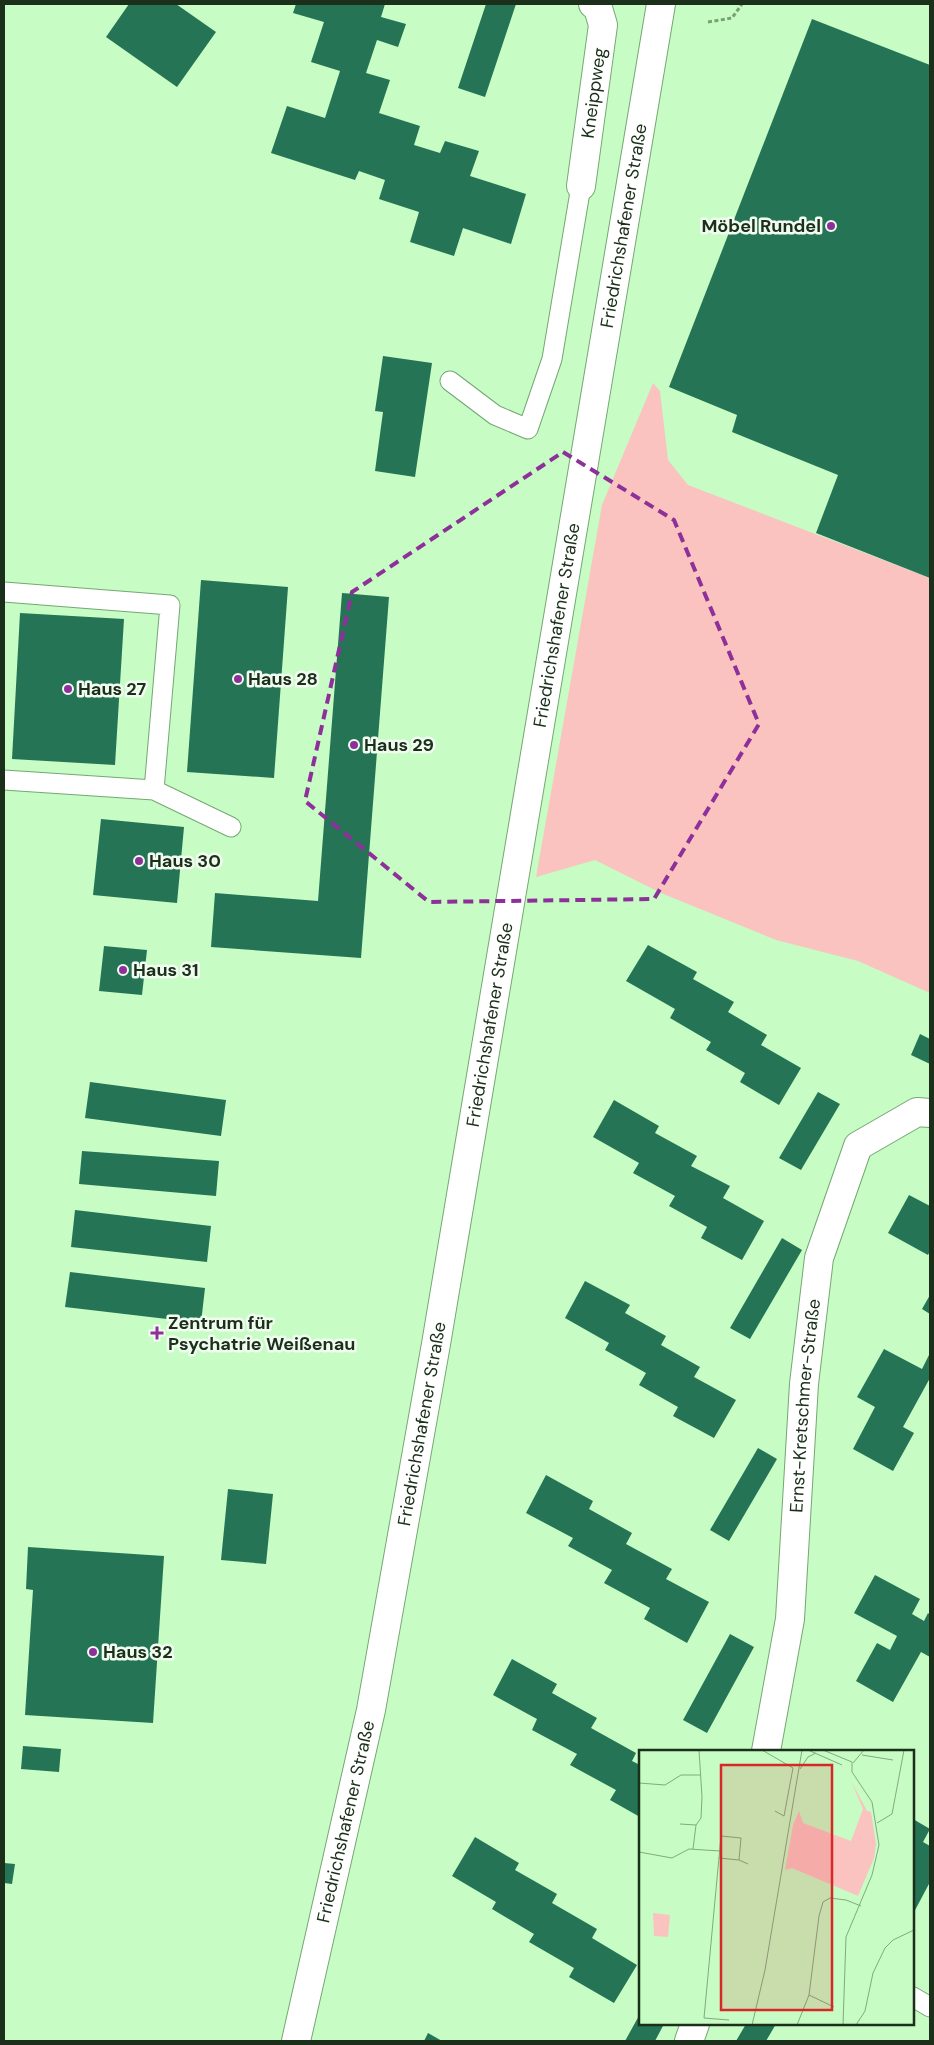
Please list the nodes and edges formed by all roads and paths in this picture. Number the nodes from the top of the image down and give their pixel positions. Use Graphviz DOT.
graph roads {
  1 [pos="594,4"];
  2 [pos="661,4"];
  3 [pos="680,4"];
  4 [pos="742,4"];
  5 [pos="708,22"];
  6 [pos="653,51"];
  7 [pos="581,186"];
  8 [pos="450,381"];
  9 [pos="4,592"];
  10 [pos="4,780"];
  11 [pos="154,790"];
  12 [pos="231,827"];
  13 [pos="930,1113"];
  14 [pos="766,1750"];
  15 [pos="914,1998"];
  16 [pos="930,2007"];
  17 [pos="695,2025"];
  18 [pos="296,2041"];
  19 [pos="689,2041"];
  1 -- 7 [label="main road, Kneippweg"];
  2 -- 6 [label="main road, Friedrichshafener Straße"];
  3 -- 6 [label="main road"];
  4 -- 5 [label="path"];
  6 -- 18 [label="main road, Friedrichshafener Straße"];
  7 -- 8 [label="lane"];
  9 -- 11 [label="lane"];
  10 -- 11 [label="lane"];
  11 -- 12 [label="lane"];
  13 -- 14 [label="main road, Ernst-Kretschmer-Straße"];
  15 -- 16 [label="lane"];
  17 -- 19 [label="main road"];
}
